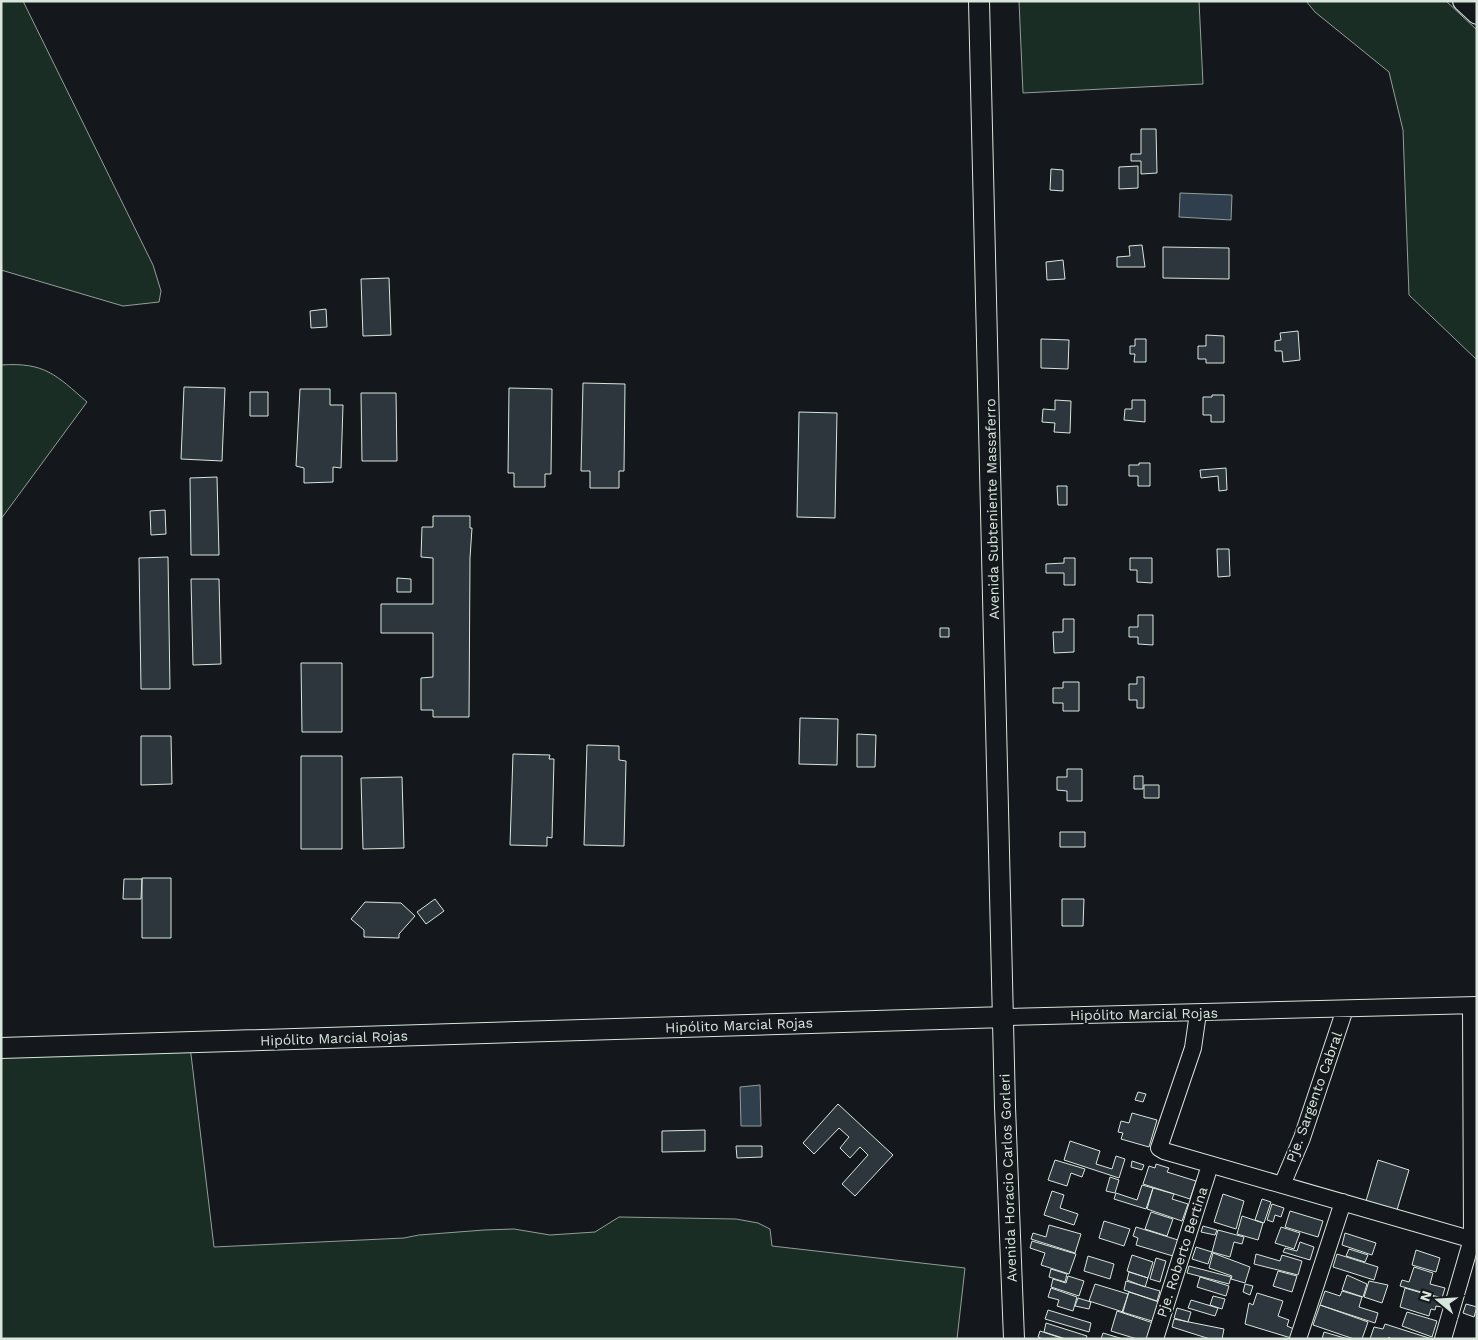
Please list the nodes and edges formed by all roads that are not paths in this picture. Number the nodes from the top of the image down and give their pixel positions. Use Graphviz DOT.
graph roads {
  1 [pos="979,1"];
  2 [pos="1463,1"];
  3 [pos="1477,14"];
  4 [pos="1474,1005"];
  5 [pos="1345,1009"];
  6 [pos="1198,1013"];
  7 [pos="1004,1018"];
  8 [pos="1,1048"];
  9 [pos="1210,1165"];
  10 [pos="1282,1185"];
  11 [pos="1343,1202"];
  12 [pos="1474,1240"];
  13 [pos="1014,1339"];
  14 [pos="1155,1339"];
  15 [pos="1298,1339"];
  16 [pos="1443,1339"];
  1 -- 7 [label="main road, Avenida Subteniente Massaferro"];
  2 -- 3 [label="main road"];
  4 -- 5 [label="street, Hipólito Marcial Rojas"];
  4 -- 12 [label="street"];
  5 -- 6 [label="street, Hipólito Marcial Rojas"];
  5 -- 10 [label="street, Pje. Sargento Cabral"];
  6 -- 7 [label="street, Hipólito Marcial Rojas"];
  6 -- 9 [label="street"];
  7 -- 8 [label="main road, Hipólito Marcial Rojas"];
  7 -- 13 [label="main road, Avenida Horacio Carlos Gorleri"];
  9 -- 10 [label="street"];
  9 -- 14 [label="street, Pje. Roberto Bertina"];
  10 -- 11 [label="street"];
  11 -- 12 [label="street"];
  11 -- 15 [label="street"];
  12 -- 16 [label="street"];
}
